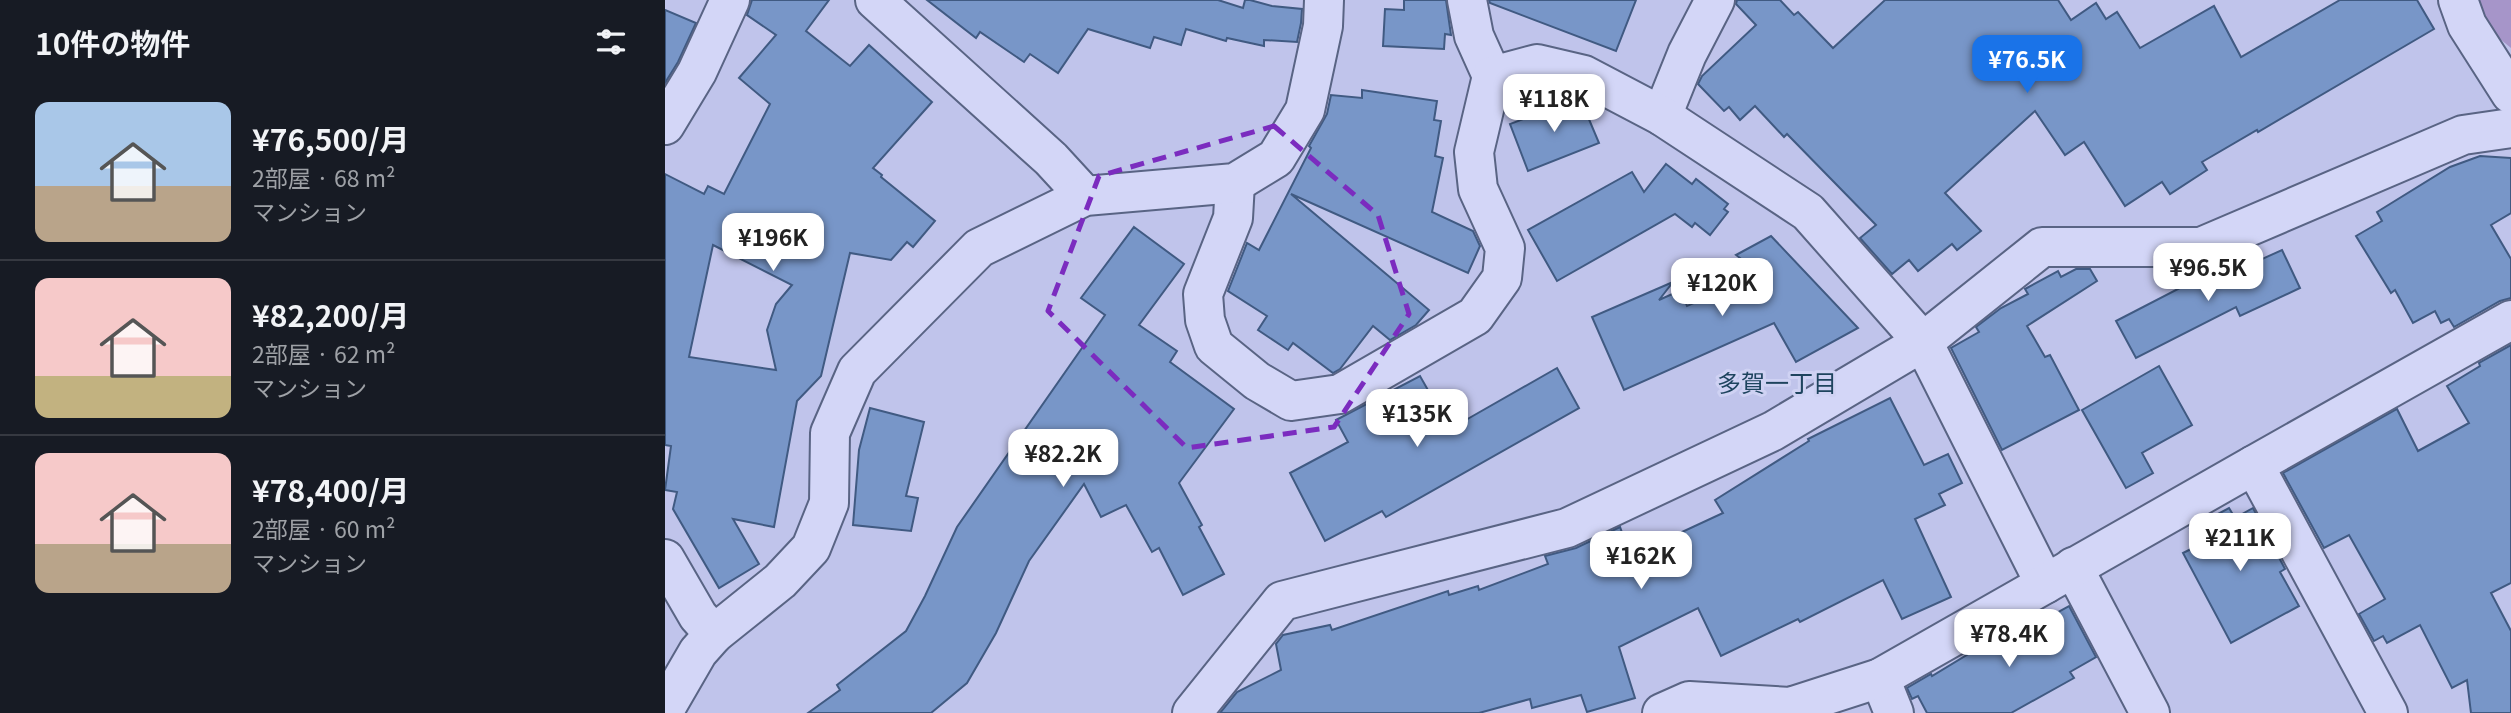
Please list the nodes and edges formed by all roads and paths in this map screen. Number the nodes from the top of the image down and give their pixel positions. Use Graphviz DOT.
graph roads {
  1 [pos="730,0"];
  2 [pos="875,0"];
  3 [pos="1324,0"];
  4 [pos="1467,0"];
  5 [pos="1716,0"];
  6 [pos="2458,0"];
  7 [pos="1492,76"];
  8 [pos="2511,94"];
  9 [pos="1662,116"];
  10 [pos="665,125"];
  11 [pos="2511,128"];
  12 [pos="1235,183"];
  13 [pos="1085,196"];
  14 [pos="2511,320"];
  15 [pos="1923,342"];
  16 [pos="2254,465"];
  17 [pos="665,559"];
  18 [pos="2059,576"];
  19 [pos="714,634"];
  20 [pos="1880,678"];
  21 [pos="665,709"];
  22 [pos="1192,713"];
  23 [pos="1662,713"];
  24 [pos="1894,713"];
  25 [pos="2150,713"];
  26 [pos="2388,713"];
  1 -- 10 [label="street"];
  2 -- 13 [label="street"];
  3 -- 12 [label="street"];
  4 -- 7 [label="street"];
  5 -- 9 [label="street"];
  6 -- 8 [label="street"];
  7 -- 9 [label="street"];
  7 -- 12 [label="street"];
  9 -- 15 [label="street"];
  11 -- 15 [label="street"];
  12 -- 13 [label="street"];
  13 -- 19 [label="street"];
  14 -- 16 [label="street"];
  15 -- 18 [label="street"];
  15 -- 22 [label="street"];
  16 -- 18 [label="street"];
  16 -- 26 [label="street"];
  17 -- 19 [label="street"];
  18 -- 20 [label="street"];
  18 -- 25 [label="street"];
  19 -- 21 [label="street"];
  20 -- 23 [label="street"];
  20 -- 24 [label="street"];
}
